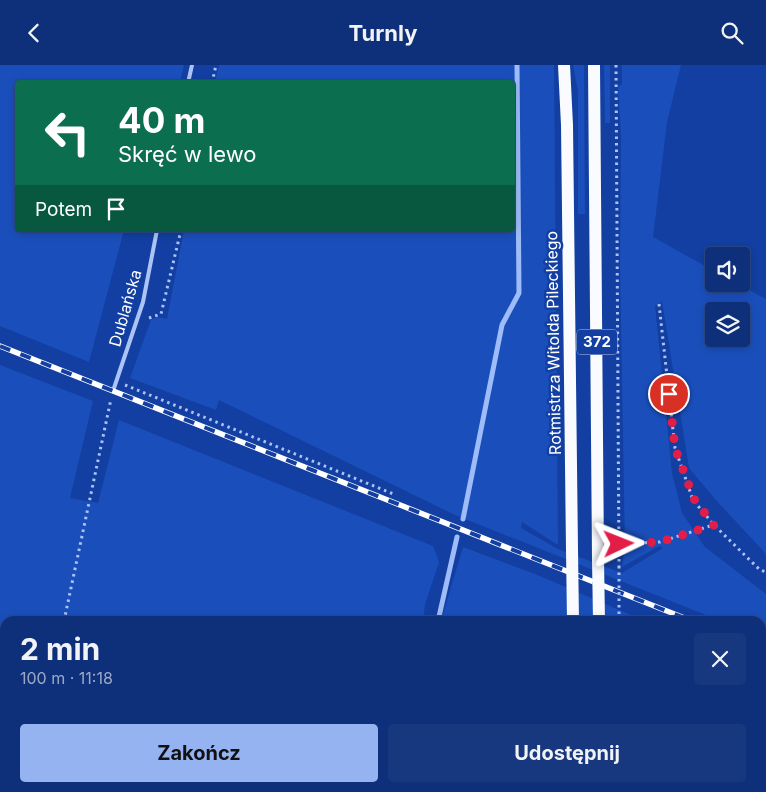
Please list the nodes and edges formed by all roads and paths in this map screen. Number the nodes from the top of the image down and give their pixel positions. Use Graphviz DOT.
graph roads {
  1 [pos="192,65"];
  2 [pos="216,65"];
  3 [pos="564,65"];
  4 [pos="594,65"];
  5 [pos="616,65"];
  6 [pos="189,80"];
  7 [pos="213,80"];
  8 [pos="157,232"];
  9 [pos="181,232"];
  10 [pos="659,304"];
  11 [pos="146,323"];
  12 [pos="128,375"];
  13 [pos="113,391"];
  14 [pos="396,495"];
  15 [pos="714,525"];
  16 [pos="619,544"];
  17 [pos="766,572"];
  18 [pos="65,616"];
  19 [pos="573,616"];
  20 [pos="599,616"];
  21 [pos="619,616"];
  1 -- 6 [label="lane"];
  2 -- 7 [label="path"];
  3 -- 19 [label="main road, Rotmistrza Witolda Pileckiego / 372, bridge"];
  4 -- 20 [label="main road, 372, bridge"];
  5 -- 16 [label="path"];
  8 -- 13 [label="lane, Dublańska"];
  9 -- 11 [label="path"];
  10 -- 15 [label="path"];
  12 -- 14 [label="path"];
  13 -- 18 [label="path"];
  15 -- 16 [label="path"];
  15 -- 17 [label="path"];
  16 -- 21 [label="path, bridge"];
}
